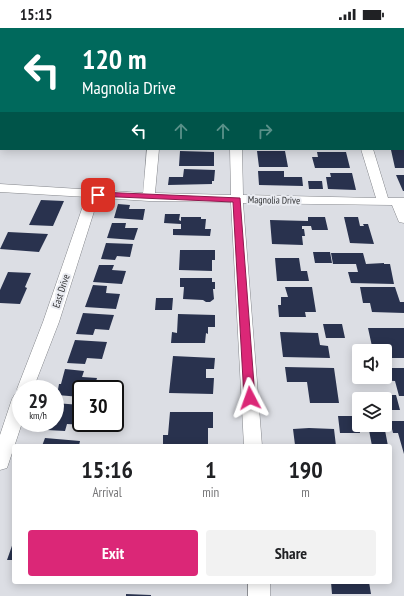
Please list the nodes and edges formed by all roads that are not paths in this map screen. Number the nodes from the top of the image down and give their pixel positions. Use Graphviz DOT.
graph roads {
  1 [pos="154,150"];
  2 [pos="236,150"];
  3 [pos="367,150"];
  4 [pos="0,188"];
  5 [pos="98,195"];
  6 [pos="149,197"];
  7 [pos="237,200"];
  8 [pos="383,202"];
  9 [pos="401,202"];
  10 [pos="404,220"];
  11 [pos="27,380"];
  12 [pos="12,427"];
  13 [pos="253,444"];
  14 [pos="0,462"];
  15 [pos="259,584"];
  16 [pos="259,596"];
  1 -- 6 [label="street"];
  2 -- 7 [label="street"];
  3 -- 8 [label="street"];
  4 -- 5 [label="street, Magnolia Drive"];
  5 -- 6 [label="street, Magnolia Drive"];
  5 -- 11 [label="street, East Drive"];
  6 -- 7 [label="street, Magnolia Drive"];
  7 -- 8 [label="street, Magnolia Drive"];
  7 -- 13 [label="street"];
  8 -- 9 [label="street, Magnolia Drive"];
  9 -- 10 [label="street"];
  12 -- 14 [label="street"];
  15 -- 16 [label="street"];
}
